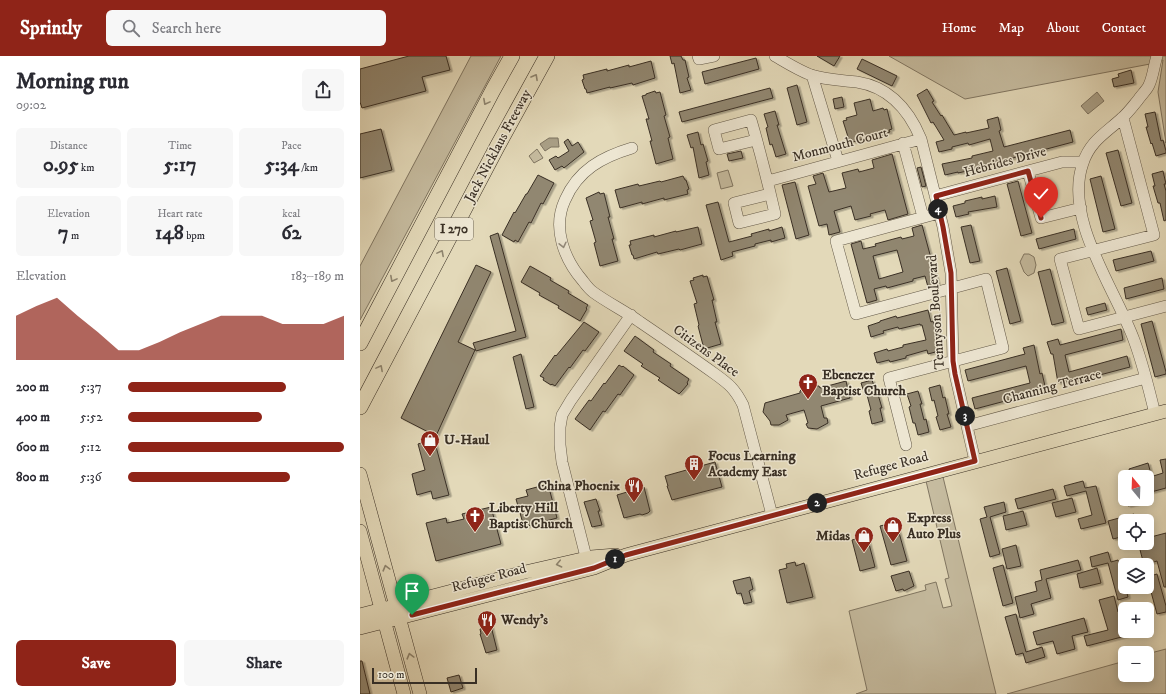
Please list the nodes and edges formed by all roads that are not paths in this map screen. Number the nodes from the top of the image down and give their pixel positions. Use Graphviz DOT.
graph roads {
  1 [pos="512,56"];
  2 [pos="547,56"];
  3 [pos="698,56"];
  4 [pos="714,56"];
  5 [pos="1157,56"];
  6 [pos="780,57"];
  7 [pos="812,75"];
  8 [pos="1123,118"];
  9 [pos="921,139"];
  10 [pos="756,140"];
  11 [pos="903,143"];
  12 [pos="632,148"];
  13 [pos="838,161"];
  14 [pos="1083,162"];
  15 [pos="1028,171"];
  16 [pos="768,181"];
  17 [pos="770,194"];
  18 [pos="936,196"];
  19 [pos="1081,208"];
  20 [pos="939,213"];
  21 [pos="923,217"];
  22 [pos="1092,251"];
  23 [pos="951,288"];
  24 [pos="1166,306"];
  25 [pos="631,316"];
  26 [pos="1124,316"];
  27 [pos="360,342"];
  28 [pos="953,361"];
  29 [pos="1146,378"];
  30 [pos="361,405"];
  31 [pos="1160,412"];
  32 [pos="967,426"];
  33 [pos="906,445"];
  34 [pos="975,461"];
  35 [pos="360,474"];
  36 [pos="772,515"];
  37 [pos="360,530"];
  38 [pos="587,564"];
  39 [pos="398,612"];
  40 [pos="360,615"];
  41 [pos="383,616"];
  42 [pos="360,628"];
  43 [pos="404,694"];
  44 [pos="420,694"];
  1 -- 27 [label="highway, I 270, one-way"];
  30 -- 2 [label="highway, Jack Nicklaus Freeway / I 270, one-way"];
  3 -- 4 [label="street"];
  5 -- 8 [label="street"];
  6 -- 7 [label="street, Tennyson Boulevard"];
  7 -- 9 [label="street, Tennyson Boulevard"];
  7 -- 13 [label="street"];
  8 -- 14 [label="street"];
  8 -- 22 [label="street"];
  9 -- 11 [label="street, Monmouth Court"];
  9 -- 18 [label="street, Tennyson Boulevard"];
  10 -- 16 [label="street"];
  11 -- 13 [label="street, Monmouth Court"];
  11 -- 21 [label="street"];
  12 -- 25 [label="street, Citizens Place, one-way"];
  13 -- 16 [label="street, Monmouth Court"];
  14 -- 15 [label="street, Hebrides Drive"];
  14 -- 19 [label="street"];
  15 -- 18 [label="street, Hebrides Drive"];
  15 -- 19 [label="street"];
  16 -- 17 [label="street"];
  18 -- 20 [label="street, Tennyson Boulevard"];
  19 -- 22 [label="street"];
  20 -- 21 [label="street"];
  20 -- 23 [label="street, Tennyson Boulevard"];
  21 -- 23 [label="street"];
  22 -- 26 [label="street"];
  22 -- 26 [label="street"];
  23 -- 28 [label="street, Tennyson Boulevard"];
  23 -- 28 [label="street"];
  24 -- 26 [label="street"];
  25 -- 36 [label="street, Citizens Place"];
  25 -- 38 [label="street"];
  26 -- 29 [label="street"];
  28 -- 32 [label="street, Tennyson Boulevard"];
  28 -- 33 [label="street"];
  29 -- 31 [label="street"];
  29 -- 32 [label="street, Channing Terrace"];
  31 -- 34 [label="main road, Refugee Road"];
  32 -- 34 [label="street, Tennyson Boulevard"];
  34 -- 36 [label="main road, Refugee Road"];
  39 -- 35 [label="main road, one-way"];
  36 -- 38 [label="main road, Refugee Road"];
  37 -- 41 [label="main road"];
  38 -- 39 [label="main road, Refugee Road"];
  39 -- 41 [label="main road, Refugee Road"];
  44 -- 39 [label="main road, one-way"];
  40 -- 41 [label="main road, Refugee Road"];
  41 -- 42 [label="main road, Refugee Road"];
  41 -- 43 [label="main road"];
}
